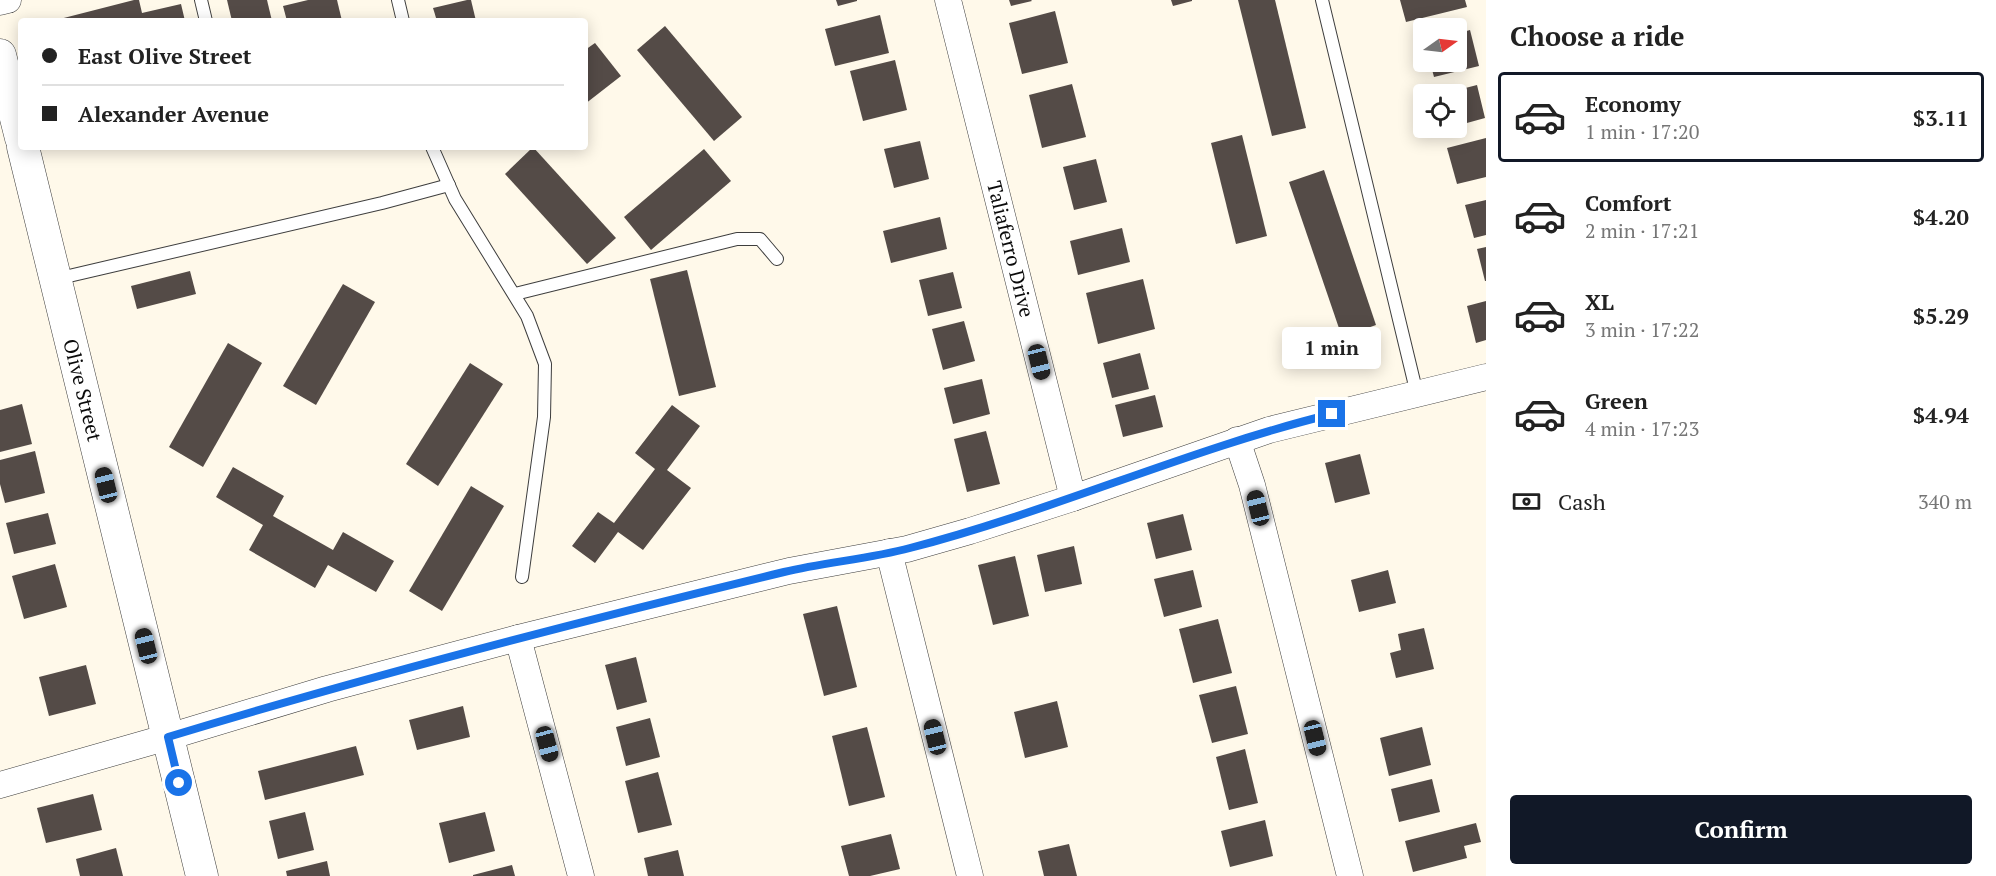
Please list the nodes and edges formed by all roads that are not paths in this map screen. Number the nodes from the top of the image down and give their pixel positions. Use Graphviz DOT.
graph roads {
  1 [pos="9,0"];
  2 [pos="201,0"];
  3 [pos="398,0"];
  4 [pos="948,0"];
  5 [pos="1322,0"];
  6 [pos="0,2"];
  7 [pos="205,18"];
  8 [pos="402,18"];
  9 [pos="0,55"];
  10 [pos="18,126"];
  11 [pos="24,150"];
  12 [pos="433,150"];
  13 [pos="449,185"];
  14 [pos="777,259"];
  15 [pos="56,279"];
  16 [pos="515,294"];
  17 [pos="1486,377"];
  18 [pos="1417,394"];
  19 [pos="1237,440"];
  20 [pos="1072,498"];
  21 [pos="889,552"];
  22 [pos="522,577"];
  23 [pos="518,638"];
  24 [pos="168,737"];
  25 [pos="0,785"];
  26 [pos="202,876"];
  27 [pos="581,876"];
  28 [pos="970,876"];
  29 [pos="1350,876"];
  1 -- 6 [label="street"];
  2 -- 7 [label="lane"];
  3 -- 8 [label="lane"];
  4 -- 20 [label="street, Taliaferro Drive"];
  5 -- 18 [label="lane"];
  9 -- 10 [label="street"];
  11 -- 15 [label="street, Olive Street"];
  12 -- 13 [label="lane"];
  13 -- 15 [label="lane"];
  13 -- 16 [label="lane"];
  14 -- 16 [label="lane"];
  15 -- 24 [label="street, Olive Street"];
  16 -- 22 [label="lane"];
  17 -- 18 [label="street"];
  18 -- 19 [label="street"];
  19 -- 20 [label="street"];
  19 -- 29 [label="street"];
  20 -- 21 [label="street"];
  21 -- 23 [label="street"];
  21 -- 28 [label="street"];
  23 -- 24 [label="street"];
  23 -- 27 [label="street"];
  24 -- 25 [label="street"];
  24 -- 26 [label="street, Olive Street"];
}
